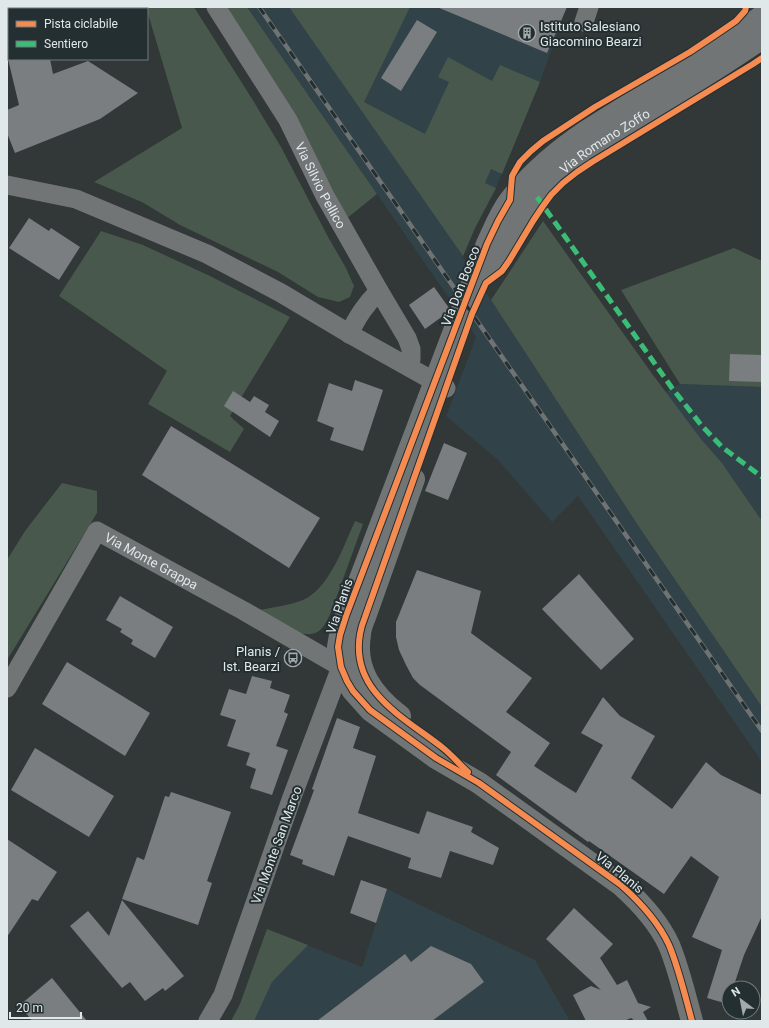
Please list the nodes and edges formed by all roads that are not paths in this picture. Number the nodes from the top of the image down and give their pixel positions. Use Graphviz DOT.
graph roads {
  1 [pos="216,7"];
  2 [pos="762,16"];
  3 [pos="762,38"];
  4 [pos="7,185"];
  5 [pos="510,200"];
  6 [pos="486,283"];
  7 [pos="379,291"];
  8 [pos="349,334"];
  9 [pos="408,367"];
  10 [pos="441,385"];
  11 [pos="350,665"];
  12 [pos="7,688"];
  13 [pos="208,1021"];
  14 [pos="692,1021"];
  1 -- 7 [label="street, Via Silvio Pellico"];
  2 -- 5 [label="street, Via Romano Zoffo"];
  3 -- 6 [label="street, Via Romano Zoffo"];
  4 -- 8 [label="street"];
  5 -- 10 [label="street, Via Don Bosco"];
  6 -- 10 [label="street, Via Don Bosco"];
  7 -- 8 [label="street"];
  7 -- 9 [label="street, Via Silvio Pellico"];
  8 -- 9 [label="street"];
  9 -- 10 [label="street"];
  10 -- 11 [label="street, Via Planis"];
  11 -- 12 [label="street, Via Monte Grappa"];
  11 -- 13 [label="street, Via Monte San Marco"];
  11 -- 14 [label="street, Via Planis"];
}
